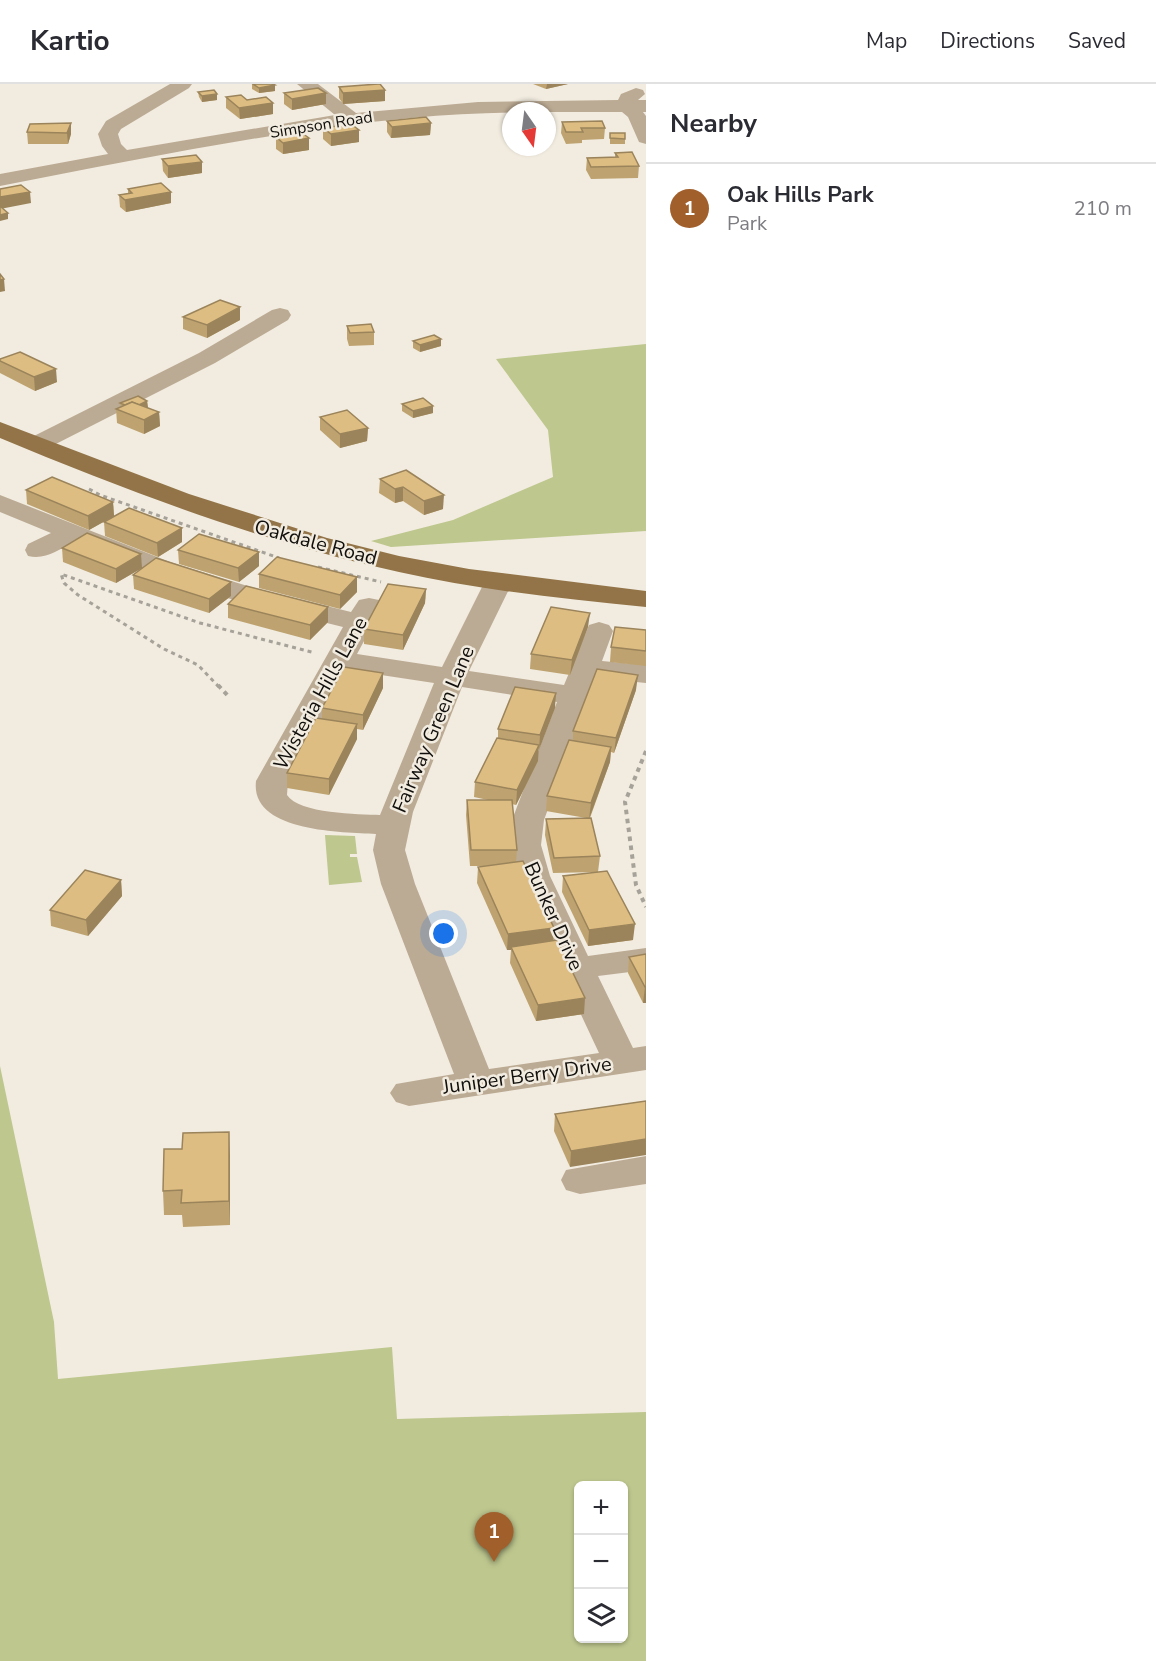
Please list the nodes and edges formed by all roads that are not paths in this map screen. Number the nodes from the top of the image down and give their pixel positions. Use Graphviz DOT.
graph roads {
  1 [pos="183,84"];
  2 [pos="306,84"];
  3 [pos="646,89"];
  4 [pos="627,106"];
  5 [pos="646,106"];
  6 [pos="352,119"];
  7 [pos="646,138"];
  8 [pos="123,158"];
  9 [pos="0,180"];
  10 [pos="280,315"];
  11 [pos="0,429"];
  12 [pos="37,444"];
  13 [pos="0,503"];
  14 [pos="71,533"];
  15 [pos="38,550"];
  16 [pos="499,581"];
  17 [pos="646,599"];
  18 [pos="599,631"];
  19 [pos="332,657"];
  20 [pos="646,674"];
  21 [pos="451,678"];
  22 [pos="580,682"];
  23 [pos="394,825"];
  24 [pos="646,959"];
  25 [pos="577,968"];
  26 [pos="634,1060"];
  27 [pos="476,1083"];
  28 [pos="409,1093"];
  29 [pos="646,1170"];
  30 [pos="580,1179"];
  1 -- 8 [label="street"];
  2 -- 6 [label="street"];
  3 -- 4 [label="street"];
  4 -- 5 [label="street, Simpson Road"];
  4 -- 6 [label="street, Simpson Road"];
  4 -- 7 [label="street"];
  6 -- 8 [label="street, Simpson Road"];
  8 -- 9 [label="street, Simpson Road"];
  10 -- 12 [label="street"];
  11 -- 12 [label="main road, Oakdale Road"];
  12 -- 16 [label="main road, Oakdale Road"];
  13 -- 14 [label="street"];
  14 -- 15 [label="street"];
  14 -- 19 [label="street, Wisteria Hills Lane"];
  16 -- 17 [label="main road, Oakdale Road"];
  16 -- 21 [label="street, Fairway Green Lane"];
  18 -- 22 [label="street, Bunker Drive"];
  19 -- 21 [label="street"];
  19 -- 23 [label="street, Wisteria Hills Lane"];
  20 -- 22 [label="street"];
  21 -- 22 [label="street"];
  21 -- 23 [label="street, Fairway Green Lane"];
  22 -- 25 [label="street, Bunker Drive"];
  23 -- 27 [label="street, Fairway Green Lane"];
  24 -- 25 [label="street"];
  25 -- 26 [label="street, Bunker Drive"];
  26 -- 27 [label="street, Juniper Berry Drive"];
  27 -- 28 [label="street, Juniper Berry Drive"];
  29 -- 30 [label="street"];
}
